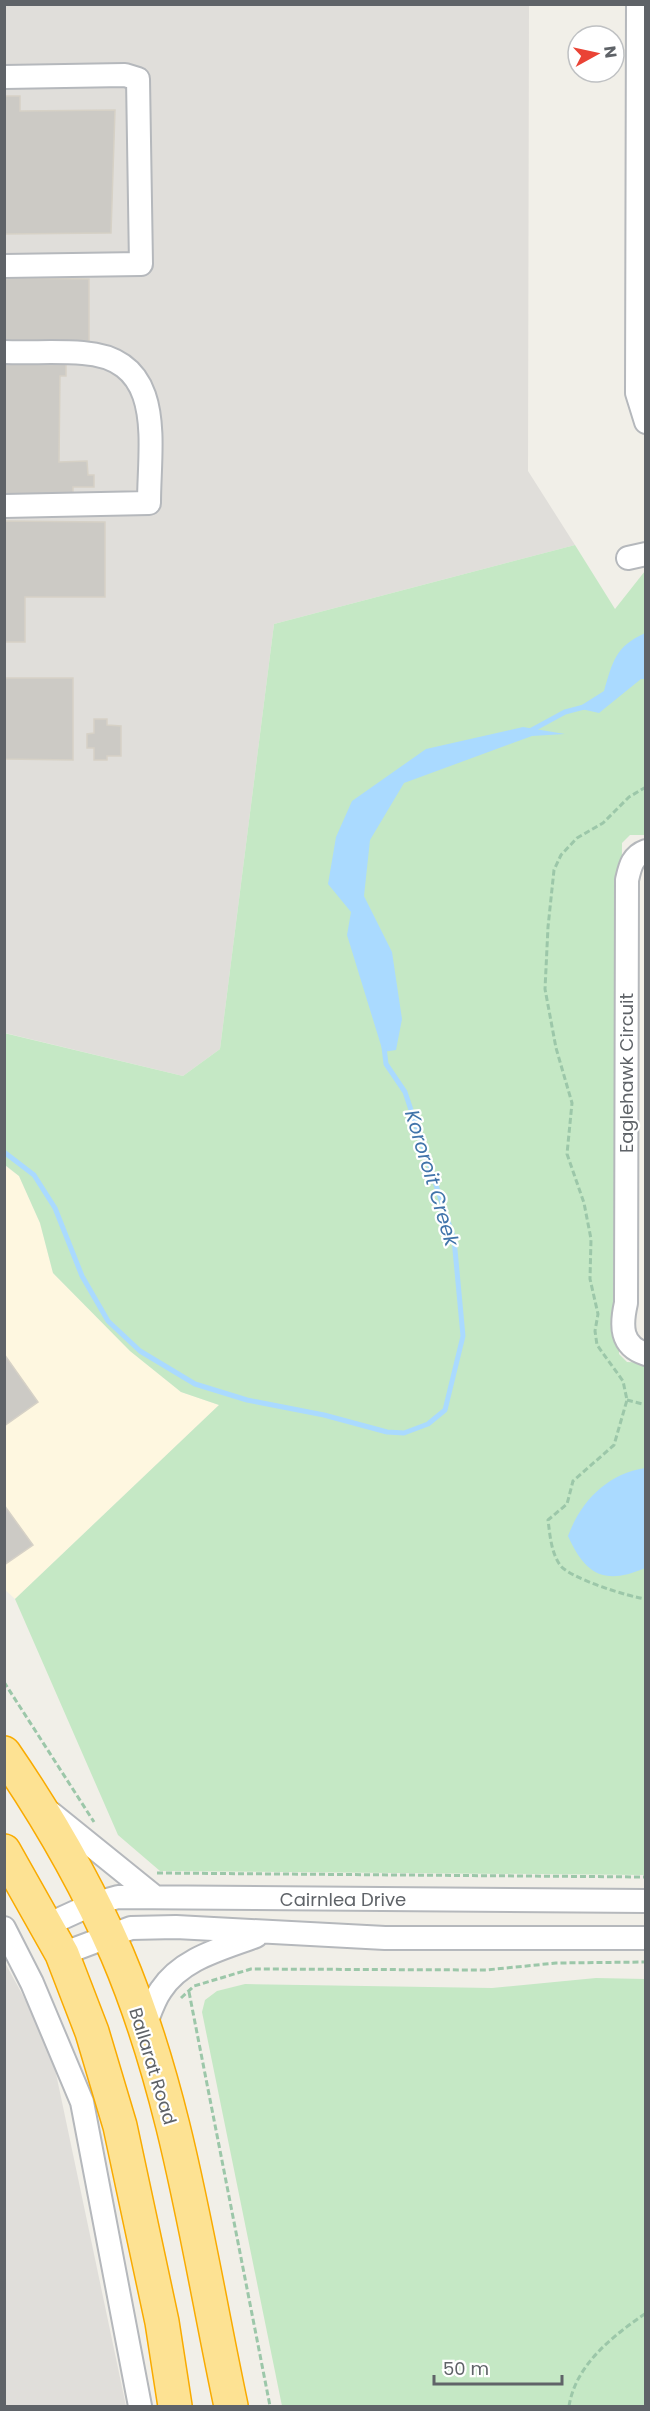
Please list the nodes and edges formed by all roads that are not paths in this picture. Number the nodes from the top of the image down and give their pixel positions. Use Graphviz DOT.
graph roads {
  1 [pos="638,4"];
  2 [pos="4,77"];
  3 [pos="643,102"];
  4 [pos="4,266"];
  5 [pos="641,296"];
  6 [pos="4,352"];
  7 [pos="645,422"];
  8 [pos="4,506"];
  9 [pos="645,851"];
  10 [pos="626,1303"];
  11 [pos="645,1342"];
  12 [pos="645,1354"];
  13 [pos="4,1753"];
  14 [pos="38,1802"];
  15 [pos="4,1851"];
  16 [pos="155,1897"];
  17 [pos="645,1901"];
  18 [pos="93,1904"];
  19 [pos="47,1925"];
  20 [pos="4,1928"];
  21 [pos="263,1934"];
  22 [pos="107,1936"];
  23 [pos="645,1938"];
  24 [pos="62,1954"];
  25 [pos="144,2028"];
  26 [pos="82,2102"];
  27 [pos="121,2131"];
  28 [pos="140,2406"];
  29 [pos="175,2406"];
  30 [pos="231,2406"];
  1 -- 3 [label="street"];
  2 -- 4 [label="street"];
  3 -- 5 [label="street"];
  5 -- 7 [label="street"];
  6 -- 8 [label="street"];
  9 -- 10 [label="street, Eaglehawk Circuit"];
  10 -- 11 [label="street, Eaglehawk Circuit"];
  10 -- 12 [label="street, Eaglehawk Circuit"];
  13 -- 14 [label="highway, Ballarat Road"];
  14 -- 16 [label="street"];
  14 -- 18 [label="highway, Ballarat Road"];
  15 -- 19 [label="highway"];
  16 -- 17 [label="street, Cairnlea Drive"];
  16 -- 18 [label="street, Cairnlea Drive"];
  18 -- 19 [label="street, Cairnlea Drive"];
  18 -- 22 [label="highway, Ballarat Road"];
  19 -- 24 [label="highway"];
  20 -- 26 [label="street"];
  21 -- 22 [label="street, Cairnlea Drive"];
  21 -- 23 [label="street, Cairnlea Drive"];
  21 -- 25 [label="street"];
  22 -- 24 [label="street, Cairnlea Drive"];
  22 -- 25 [label="highway, Ballarat Road"];
  24 -- 27 [label="highway"];
  25 -- 30 [label="highway, Ballarat Road"];
  26 -- 27 [label="street"];
  26 -- 28 [label="street"];
  27 -- 29 [label="highway"];
}
